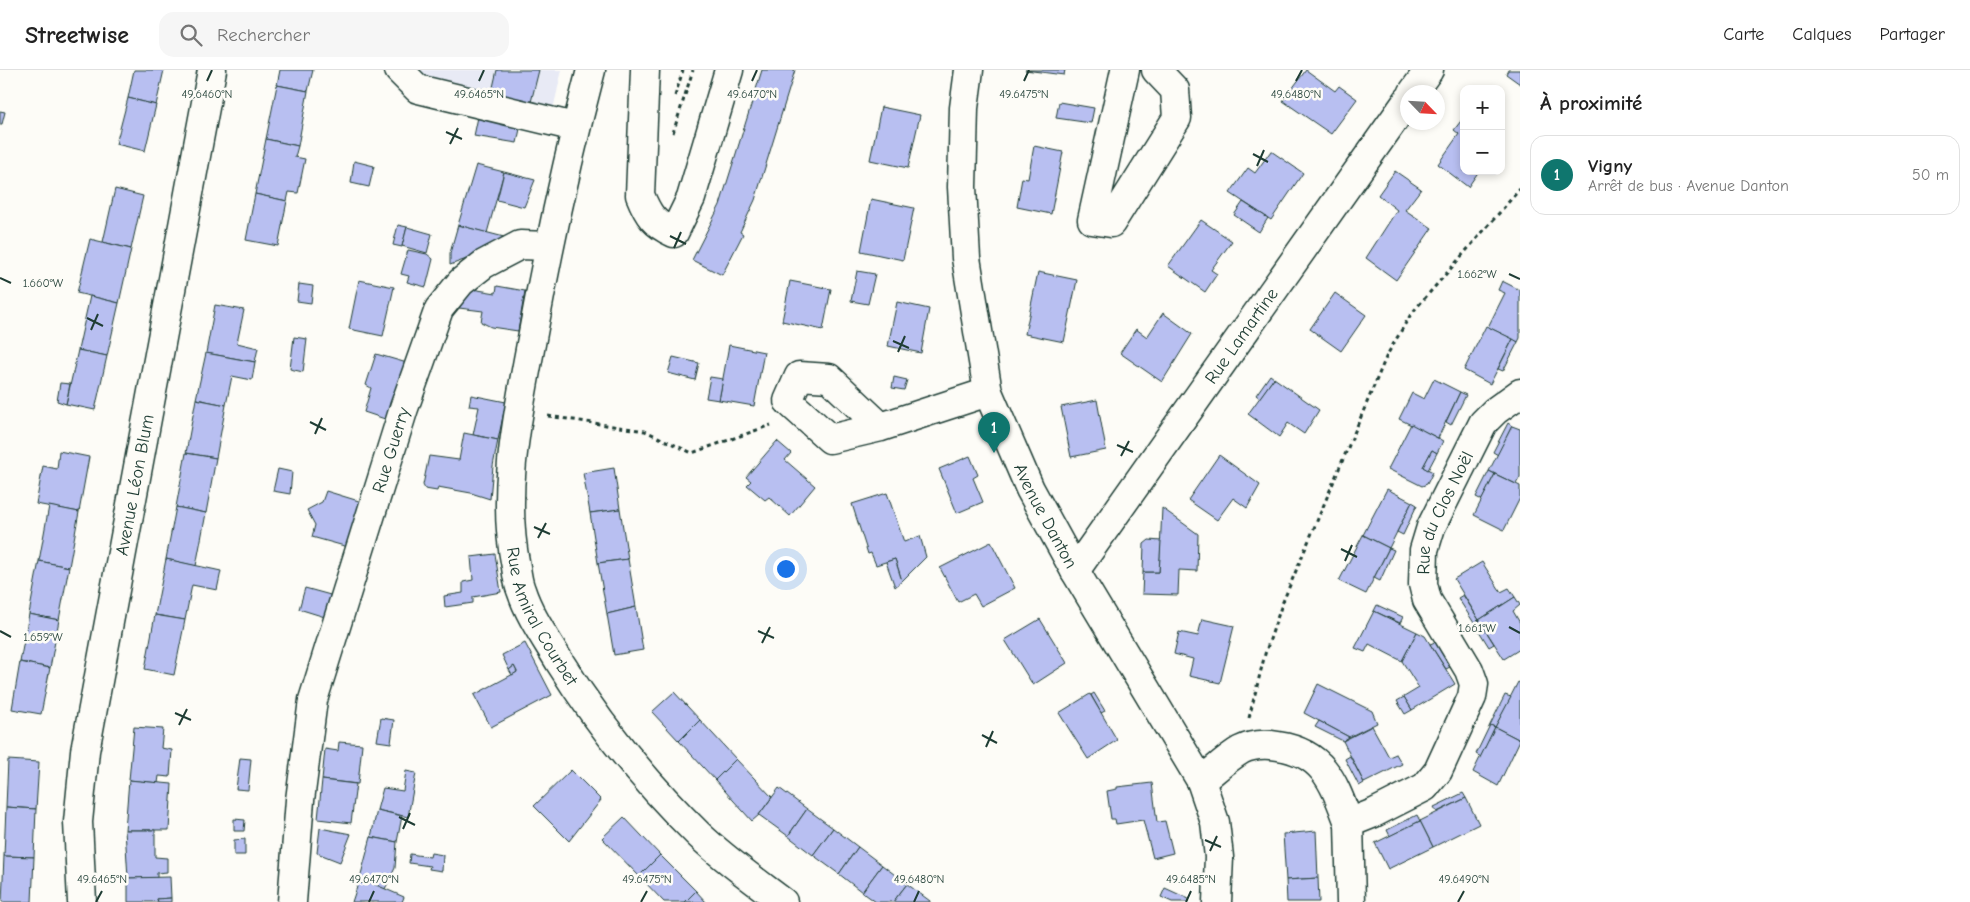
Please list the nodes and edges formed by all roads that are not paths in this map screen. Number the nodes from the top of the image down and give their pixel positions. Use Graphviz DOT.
graph roads {
  1 [pos="212,70"];
  2 [pos="399,70"];
  3 [pos="591,70"];
  4 [pos="645,70"];
  5 [pos="729,70"];
  6 [pos="970,70"];
  7 [pos="1126,70"];
  8 [pos="1156,70"];
  9 [pos="1414,83"];
  10 [pos="576,127"];
  11 [pos="549,246"];
  12 [pos="988,392"];
  13 [pos="1520,394"];
  14 [pos="882,427"];
  15 [pos="1075,571"];
  16 [pos="1201,781"];
  17 [pos="1349,823"];
  18 [pos="82,902"];
  19 [pos="292,902"];
  20 [pos="783,902"];
  21 [pos="1217,902"];
  22 [pos="1351,902"];
  1 -- 18 [label="street, Avenue Léon Blum"];
  2 -- 10 [label="street"];
  3 -- 10 [label="street"];
  4 -- 5 [label="street"];
  6 -- 12 [label="street, Avenue Danton"];
  7 -- 8 [label="street"];
  9 -- 15 [label="street, Rue Lamartine"];
  10 -- 11 [label="street"];
  11 -- 19 [label="street, Rue Guerry"];
  11 -- 20 [label="street, Rue Amiral Courbet"];
  12 -- 14 [label="street"];
  12 -- 15 [label="street, Avenue Danton"];
  13 -- 17 [label="street, Rue du Clos Noël"];
  14 -- 14 [label="street"];
  15 -- 16 [label="street, Avenue Danton"];
  16 -- 17 [label="street"];
  16 -- 21 [label="street, Avenue Danton"];
  17 -- 22 [label="street"];
}
